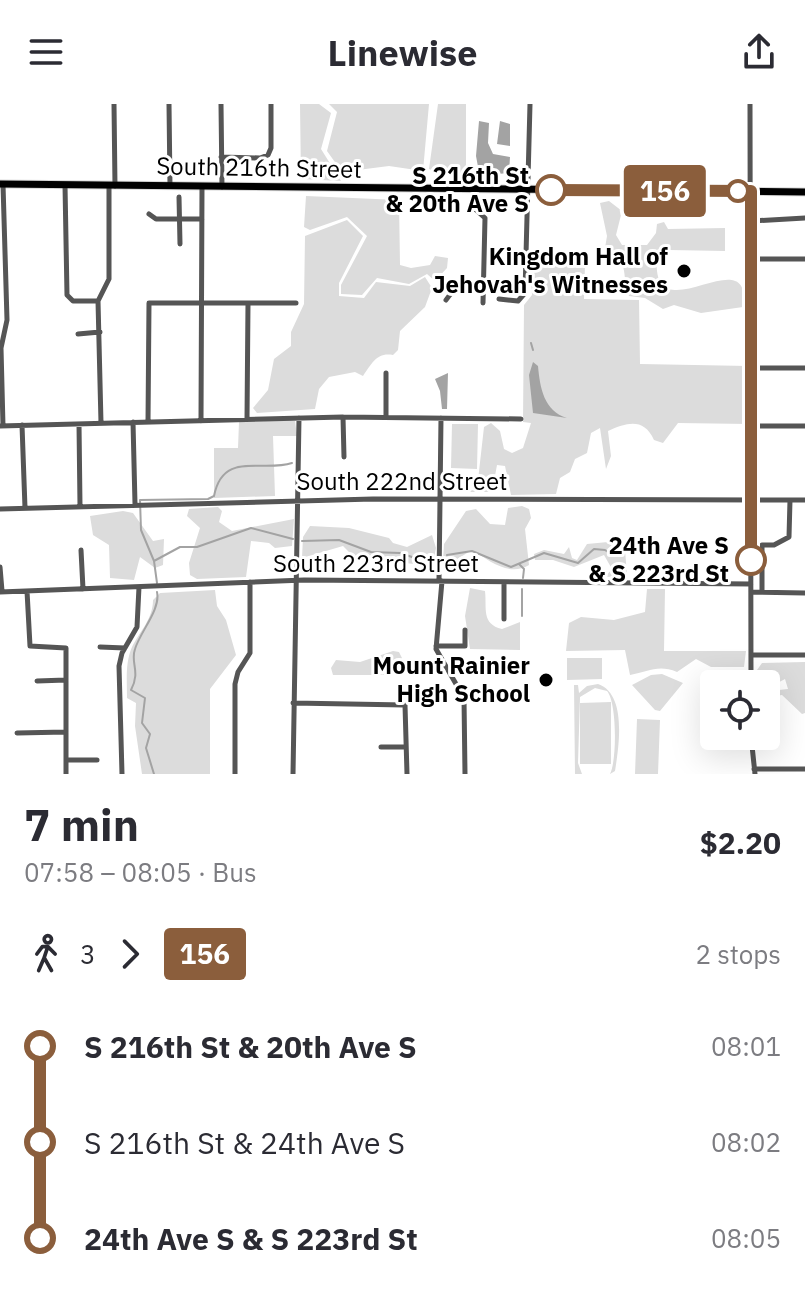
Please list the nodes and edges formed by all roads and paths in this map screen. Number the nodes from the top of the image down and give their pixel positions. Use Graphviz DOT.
graph roads {
  1 [pos="114,104"];
  2 [pos="169,104"];
  3 [pos="221,104"];
  4 [pos="271,104"];
  5 [pos="530,104"];
  6 [pos="750,104"];
  7 [pos="221,157"];
  8 [pos="2,184"];
  9 [pos="65,185"];
  10 [pos="112,186"];
  11 [pos="170,186"];
  12 [pos="202,187"];
  13 [pos="222,188"];
  14 [pos="475,189"];
  15 [pos="526,190"];
  16 [pos="751,191"];
  17 [pos="805,192"];
  18 [pos="179,197"];
  19 [pos="149,214"];
  20 [pos="805,218"];
  21 [pos="179,219"];
  22 [pos="202,219"];
  23 [pos="751,221"];
  24 [pos="180,244"];
  25 [pos="751,259"];
  26 [pos="805,259"];
  27 [pos="483,285"];
  28 [pos="499,299"];
  29 [pos="446,300"];
  30 [pos="98,301"];
  31 [pos="201,303"];
  32 [pos="248,303"];
  33 [pos="296,303"];
  34 [pos="483,303"];
  35 [pos="100,332"];
  36 [pos="78,334"];
  37 [pos="1,348"];
  38 [pos="752,368"];
  39 [pos="805,368"];
  40 [pos="386,373"];
  41 [pos="343,417"];
  42 [pos="386,417"];
  43 [pos="299,418"];
  44 [pos="441,418"];
  45 [pos="247,419"];
  46 [pos="521,419"];
  47 [pos="201,421"];
  48 [pos="133,422"];
  49 [pos="148,422"];
  50 [pos="101,423"];
  51 [pos="79,424"];
  52 [pos="22,425"];
  53 [pos="1,426"];
  54 [pos="752,426"];
  55 [pos="805,426"];
  56 [pos="344,457"];
  57 [pos="439,499"];
  58 [pos="299,500"];
  59 [pos="752,500"];
  60 [pos="790,500"];
  61 [pos="805,500"];
  62 [pos="135,504"];
  63 [pos="80,506"];
  64 [pos="25,508"];
  65 [pos="0,509"];
  66 [pos="81,550"];
  67 [pos="0,567"];
  68 [pos="298,581"];
  69 [pos="440,581"];
  70 [pos="250,582"];
  71 [pos="504,582"];
  72 [pos="751,584"];
  73 [pos="139,587"];
  74 [pos="83,589"];
  75 [pos="27,591"];
  76 [pos="1,592"];
  77 [pos="751,592"];
  78 [pos="762,592"];
  79 [pos="805,593"];
  80 [pos="504,619"];
  81 [pos="465,630"];
  82 [pos="436,646"];
  83 [pos="100,647"];
  84 [pos="125,648"];
  85 [pos="751,655"];
  86 [pos="805,655"];
  87 [pos="751,670"];
  88 [pos="66,680"];
  89 [pos="37,681"];
  90 [pos="293,703"];
  91 [pos="66,732"];
  92 [pos="17,733"];
  93 [pos="381,747"];
  94 [pos="406,747"];
  95 [pos="752,750"];
  96 [pos="66,760"];
  97 [pos="97,760"];
  98 [pos="805,769"];
  99 [pos="754,771"];
  100 [pos="66,774"];
  101 [pos="122,774"];
  102 [pos="235,774"];
  103 [pos="293,774"];
  104 [pos="407,774"];
  105 [pos="465,774"];
  1 -- 10 [label="street"];
  2 -- 11 [label="street"];
  3 -- 7 [label="street"];
  4 -- 7 [label="street"];
  5 -- 15 [label="street"];
  6 -- 16 [label="street"];
  7 -- 13 [label="street"];
  8 -- 9 [label="main road, South 216th Street"];
  8 -- 37 [label="street"];
  9 -- 10 [label="main road, South 216th Street"];
  9 -- 30 [label="street"];
  10 -- 11 [label="main road, South 216th Street"];
  10 -- 30 [label="street"];
  11 -- 12 [label="main road, South 216th Street"];
  12 -- 13 [label="main road, South 216th Street"];
  12 -- 22 [label="street"];
  13 -- 14 [label="main road, South 216th Street"];
  14 -- 15 [label="main road, South 216th Street"];
  14 -- 27 [label="street"];
  15 -- 16 [label="main road, South 216th Street"];
  15 -- 28 [label="street"];
  16 -- 17 [label="main road, South 216th Street"];
  16 -- 23 [label="street"];
  18 -- 21 [label="street"];
  19 -- 21 [label="street"];
  20 -- 23 [label="street"];
  21 -- 22 [label="street"];
  21 -- 24 [label="street"];
  22 -- 31 [label="street"];
  23 -- 25 [label="street"];
  25 -- 26 [label="street"];
  25 -- 38 [label="street"];
  27 -- 29 [label="street"];
  27 -- 34 [label="street"];
  30 -- 35 [label="street"];
  31 -- 32 [label="street"];
  31 -- 47 [label="street"];
  31 -- 49 [label="street"];
  32 -- 33 [label="street"];
  32 -- 45 [label="street"];
  35 -- 36 [label="street"];
  35 -- 50 [label="street"];
  37 -- 53 [label="street"];
  38 -- 39 [label="street"];
  38 -- 54 [label="street"];
  40 -- 42 [label="street"];
  41 -- 42 [label="street"];
  41 -- 43 [label="street"];
  41 -- 56 [label="street"];
  42 -- 44 [label="street"];
  43 -- 45 [label="street"];
  43 -- 58 [label="street"];
  44 -- 46 [label="street"];
  44 -- 57 [label="street"];
  45 -- 47 [label="street"];
  47 -- 49 [label="street"];
  48 -- 49 [label="street"];
  48 -- 50 [label="street"];
  48 -- 62 [label="street"];
  50 -- 51 [label="street"];
  51 -- 52 [label="street"];
  51 -- 63 [label="street"];
  52 -- 53 [label="street"];
  52 -- 64 [label="street"];
  54 -- 55 [label="street"];
  54 -- 59 [label="street"];
  57 -- 58 [label="street, South 222nd Street"];
  57 -- 59 [label="street, South 222nd Street"];
  57 -- 69 [label="street"];
  58 -- 62 [label="street, South 222nd Street"];
  58 -- 68 [label="street"];
  59 -- 60 [label="street, South 222nd Street"];
  59 -- 72 [label="street"];
  60 -- 61 [label="street, South 222nd Street"];
  60 -- 78 [label="street"];
  62 -- 63 [label="street, South 222nd Street"];
  63 -- 64 [label="street, South 222nd Street"];
  64 -- 65 [label="street, South 222nd Street"];
  66 -- 74 [label="street"];
  67 -- 76 [label="street"];
  68 -- 69 [label="street, South 223rd Street"];
  68 -- 70 [label="street, South 223rd Street"];
  68 -- 90 [label="street"];
  69 -- 71 [label="street, South 223rd Street"];
  69 -- 82 [label="street"];
  70 -- 73 [label="street, South 223rd Street"];
  70 -- 102 [label="street"];
  71 -- 72 [label="street, South 223rd Street"];
  71 -- 80 [label="street"];
  72 -- 77 [label="street"];
  73 -- 74 [label="street, South 223rd Street"];
  73 -- 84 [label="street"];
  74 -- 75 [label="street, South 223rd Street"];
  75 -- 76 [label="street, South 223rd Street"];
  75 -- 88 [label="street"];
  77 -- 78 [label="street"];
  77 -- 85 [label="street"];
  78 -- 79 [label="street"];
  81 -- 82 [label="street"];
  82 -- 105 [label="street"];
  83 -- 84 [label="street"];
  84 -- 101 [label="street"];
  85 -- 86 [label="street"];
  85 -- 87 [label="street"];
  88 -- 89 [label="street"];
  88 -- 91 [label="street"];
  90 -- 94 [label="street"];
  90 -- 103 [label="street"];
  91 -- 92 [label="street"];
  91 -- 96 [label="street"];
  93 -- 94 [label="street"];
  94 -- 104 [label="street"];
  95 -- 99 [label="street"];
  96 -- 97 [label="street"];
  96 -- 100 [label="street"];
  98 -- 99 [label="street"];
}
